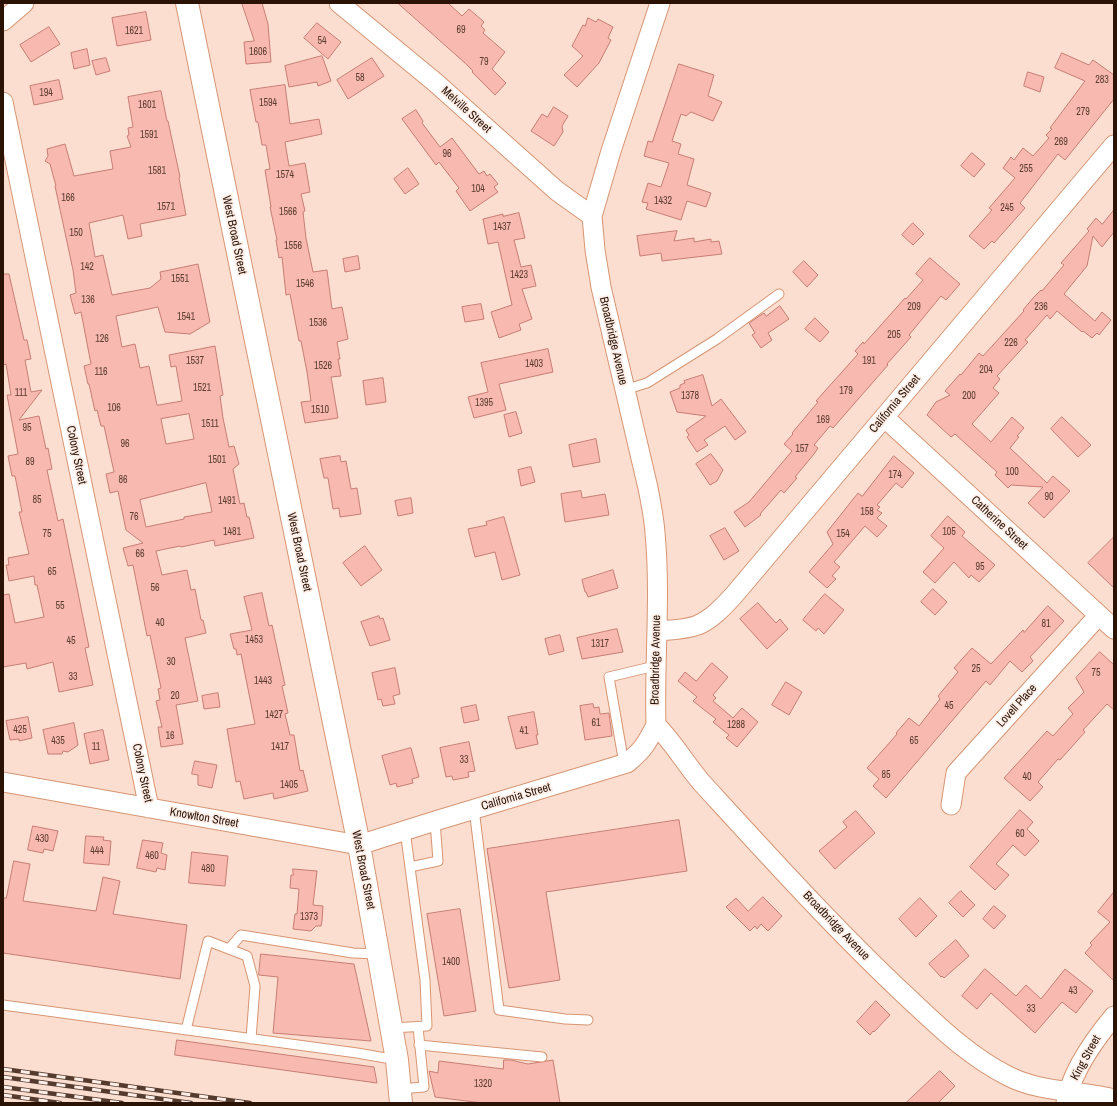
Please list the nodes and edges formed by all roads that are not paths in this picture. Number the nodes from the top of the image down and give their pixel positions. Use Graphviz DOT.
graph roads {
  1 [pos="24,3"];
  2 [pos="187,3"];
  3 [pos="339,3"];
  4 [pos="660,3"];
  5 [pos="3,21"];
  6 [pos="3,102"];
  7 [pos="1114,145"];
  8 [pos="592,216"];
  9 [pos="779,294"];
  10 [pos="624,390"];
  11 [pos="884,417"];
  12 [pos="1099,615"];
  13 [pos="1114,629"];
  14 [pos="657,631"];
  15 [pos="656,666"];
  16 [pos="656,725"];
  17 [pos="624,764"];
  18 [pos="3,782"];
  19 [pos="951,805"];
  20 [pos="149,808"];
  21 [pos="474,809"];
  22 [pos="434,821"];
  23 [pos="405,830"];
  24 [pos="358,845"];
  25 [pos="410,867"];
  26 [pos="229,949"];
  27 [pos="378,954"];
  28 [pos="3,1005"];
  29 [pos="1114,1016"];
  30 [pos="588,1020"];
  31 [pos="418,1026"];
  32 [pos="391,1028"];
  33 [pos="186,1030"];
  34 [pos="251,1039"];
  35 [pos="419,1045"];
  36 [pos="542,1057"];
  37 [pos="397,1060"];
  38 [pos="400,1096"];
  39 [pos="1067,1097"];
  40 [pos="1114,1099"];
  1 -- 5 [label="street"];
  2 -- 24 [label="main road, West Broad Street"];
  3 -- 8 [label="street, Melville Street"];
  4 -- 8 [label="street, Broadbridge Avenue"];
  6 -- 20 [label="street, Colony Street"];
  7 -- 11 [label="street, California Street"];
  8 -- 10 [label="street, Broadbridge Avenue"];
  9 -- 10 [label="lane"];
  10 -- 14 [label="street, Broadbridge Avenue"];
  11 -- 12 [label="street, Catherine Street"];
  11 -- 14 [label="street, California Street"];
  12 -- 13 [label="street, Catherine Street"];
  12 -- 19 [label="street, Lovell Place"];
  14 -- 15 [label="street, Broadbridge Avenue"];
  15 -- 16 [label="street, Broadbridge Avenue"];
  15 -- 17 [label="lane"];
  16 -- 17 [label="street, California Street"];
  16 -- 39 [label="street, Broadbridge Avenue"];
  17 -- 21 [label="street, California Street"];
  18 -- 20 [label="street, Knowlton Street"];
  20 -- 24 [label="street, Knowlton Street"];
  21 -- 22 [label="street, California Street"];
  21 -- 30 [label="lane"];
  22 -- 23 [label="street, California Street"];
  22 -- 25 [label="lane"];
  23 -- 24 [label="street, California Street"];
  23 -- 25 [label="lane"];
  24 -- 27 [label="main road, West Broad Street"];
  25 -- 31 [label="lane"];
  26 -- 27 [label="lane"];
  26 -- 33 [label="lane"];
  26 -- 34 [label="lane"];
  27 -- 32 [label="main road, West Broad Street"];
  28 -- 33 [label="lane"];
  29 -- 39 [label="street, King Street"];
  31 -- 32 [label="lane"];
  31 -- 35 [label="lane"];
  32 -- 37 [label="main road, West Broad Street"];
  33 -- 34 [label="lane"];
  34 -- 37 [label="lane"];
  35 -- 36 [label="lane"];
  35 -- 38 [label="lane"];
  37 -- 38 [label="main road, West Broad Street"];
  39 -- 40 [label="street, Broadbridge Avenue"];
}
